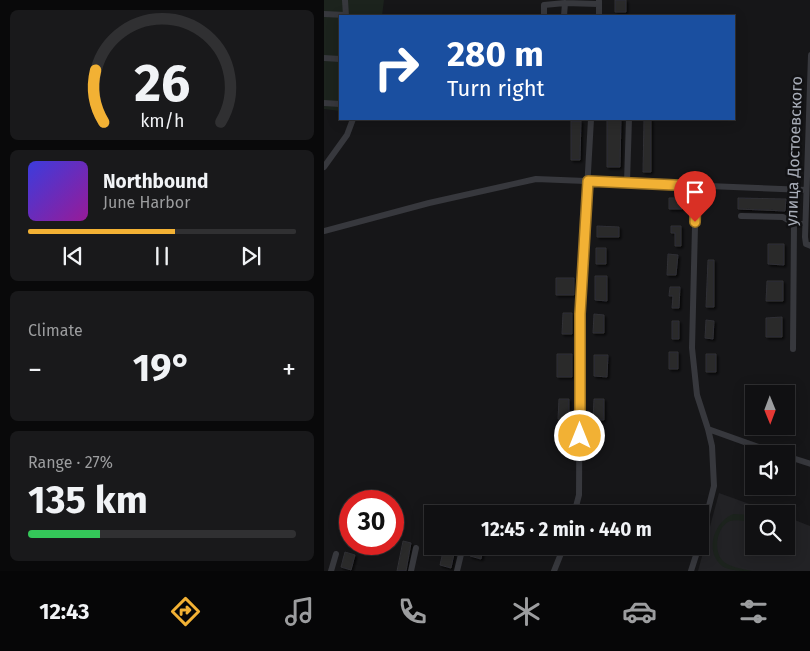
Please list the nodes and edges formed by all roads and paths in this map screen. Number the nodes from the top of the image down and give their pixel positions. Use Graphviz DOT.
graph roads {
  1 [pos="345,0"];
  2 [pos="598,2"];
  3 [pos="564,4"];
  4 [pos="324,14"];
  5 [pos="339,15"];
  6 [pos="346,15"];
  7 [pos="544,15"];
  8 [pos="564,15"];
  9 [pos="599,15"];
  10 [pos="810,55"];
  11 [pos="324,58"];
  12 [pos="339,60"];
  13 [pos="810,65"];
  14 [pos="324,103"];
  15 [pos="339,104"];
  16 [pos="810,104"];
  17 [pos="353,120"];
  18 [pos="591,120"];
  19 [pos="629,120"];
  20 [pos="324,167"];
  21 [pos="588,181"];
  22 [pos="627,182"];
  23 [pos="696,186"];
  24 [pos="806,190"];
  25 [pos="740,216"];
  26 [pos="794,224"];
  27 [pos="805,224"];
  28 [pos="324,231"];
  29 [pos="810,246"];
  30 [pos="793,349"];
  31 [pos="708,429"];
  32 [pos="753,445"];
  33 [pos="795,459"];
  34 [pos="810,464"];
  35 [pos="576,505"];
  36 [pos="709,506"];
  37 [pos="416,548"];
  38 [pos="336,554"];
  39 [pos="461,555"];
  40 [pos="560,555"];
  41 [pos="696,555"];
  42 [pos="331,571"];
  43 [pos="411,571"];
  44 [pos="457,571"];
  45 [pos="554,571"];
  46 [pos="691,571"];
  1 -- 6 [label="street"];
  2 -- 3 [label="street"];
  2 -- 9 [label="street"];
  3 -- 7 [label="street"];
  3 -- 8 [label="street"];
  4 -- 5 [label="street"];
  10 -- 13 [label="street, улица Достоевского"];
  11 -- 12 [label="street"];
  13 -- 16 [label="street, улица Достоевского"];
  14 -- 15 [label="street"];
  16 -- 24 [label="street, улица Достоевского"];
  17 -- 20 [label="street"];
  18 -- 21 [label="street"];
  19 -- 22 [label="street"];
  21 -- 22 [label="street"];
  21 -- 28 [label="street"];
  21 -- 35 [label="street"];
  22 -- 23 [label="street"];
  23 -- 24 [label="street"];
  23 -- 31 [label="street"];
  24 -- 27 [label="street, улица Достоевского"];
  25 -- 26 [label="street"];
  26 -- 27 [label="street"];
  26 -- 30 [label="street"];
  27 -- 29 [label="street, улица Достоевского"];
  31 -- 32 [label="street"];
  31 -- 36 [label="street"];
  33 -- 34 [label="street"];
  37 -- 43 [label="street"];
  38 -- 42 [label="street"];
  39 -- 44 [label="street"];
  40 -- 45 [label="street"];
  41 -- 46 [label="street"];
}
